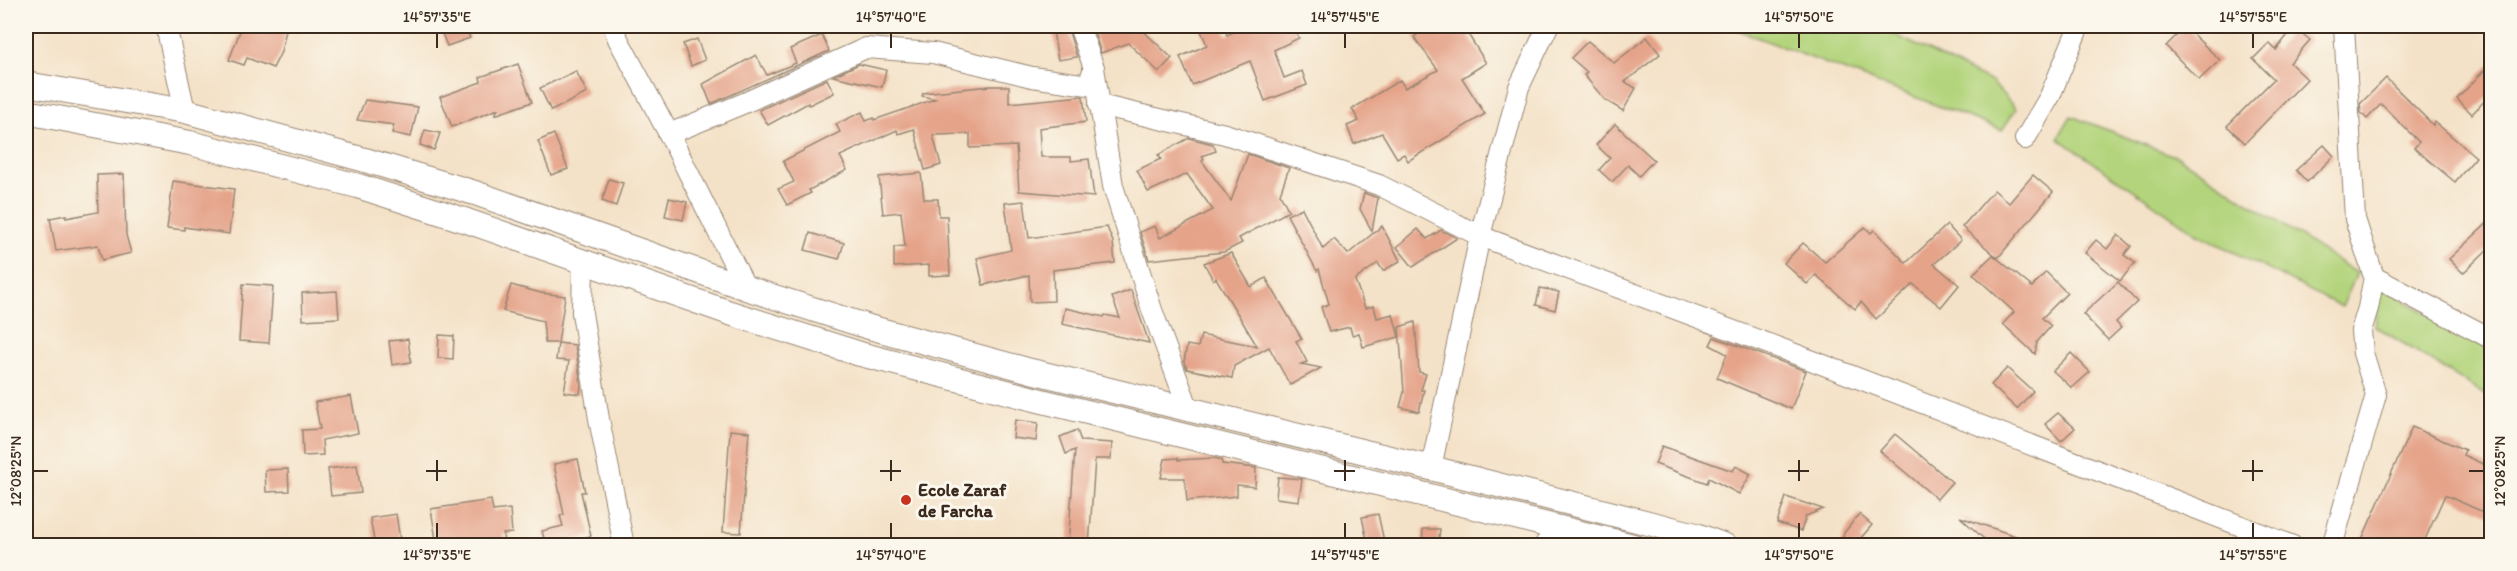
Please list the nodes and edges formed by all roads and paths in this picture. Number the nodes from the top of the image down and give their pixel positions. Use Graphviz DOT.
graph roads {
  1 [pos="166,26"];
  2 [pos="613,26"];
  3 [pos="1078,26"];
  4 [pos="1548,26"];
  5 [pos="2079,26"];
  6 [pos="2344,26"];
  7 [pos="1094,68"];
  8 [pos="26,84"];
  9 [pos="1100,105"];
  10 [pos="185,111"];
  11 [pos="26,112"];
  12 [pos="669,134"];
  13 [pos="2025,139"];
  14 [pos="1480,236"];
  15 [pos="583,262"];
  16 [pos="2374,277"];
  17 [pos="746,288"];
  18 [pos="869,327"];
  19 [pos="2492,339"];
  20 [pos="861,354"];
  21 [pos="1189,410"];
  22 [pos="1431,468"];
  23 [pos="1558,526"];
  24 [pos="624,546"];
  25 [pos="1544,546"];
  26 [pos="1633,546"];
  27 [pos="1725,546"];
  28 [pos="2293,546"];
  29 [pos="2332,546"];
  1 -- 10 [label="street"];
  2 -- 12 [label="street"];
  3 -- 7 [label="street"];
  4 -- 14 [label="street"];
  5 -- 13 [label="street"];
  6 -- 16 [label="street"];
  7 -- 9 [label="street"];
  7 -- 12 [label="street"];
  8 -- 10 [label="street"];
  9 -- 14 [label="street"];
  9 -- 21 [label="street"];
  10 -- 17 [label="street"];
  11 -- 15 [label="street"];
  12 -- 17 [label="street"];
  14 -- 22 [label="street"];
  14 -- 28 [label="street"];
  15 -- 20 [label="street"];
  15 -- 24 [label="street"];
  16 -- 19 [label="street"];
  16 -- 29 [label="street"];
  17 -- 18 [label="street"];
  18 -- 20 [label="street"];
  18 -- 21 [label="street"];
  20 -- 23 [label="street"];
  21 -- 22 [label="street"];
  22 -- 27 [label="street"];
  23 -- 25 [label="street"];
  23 -- 26 [label="street"];
}
